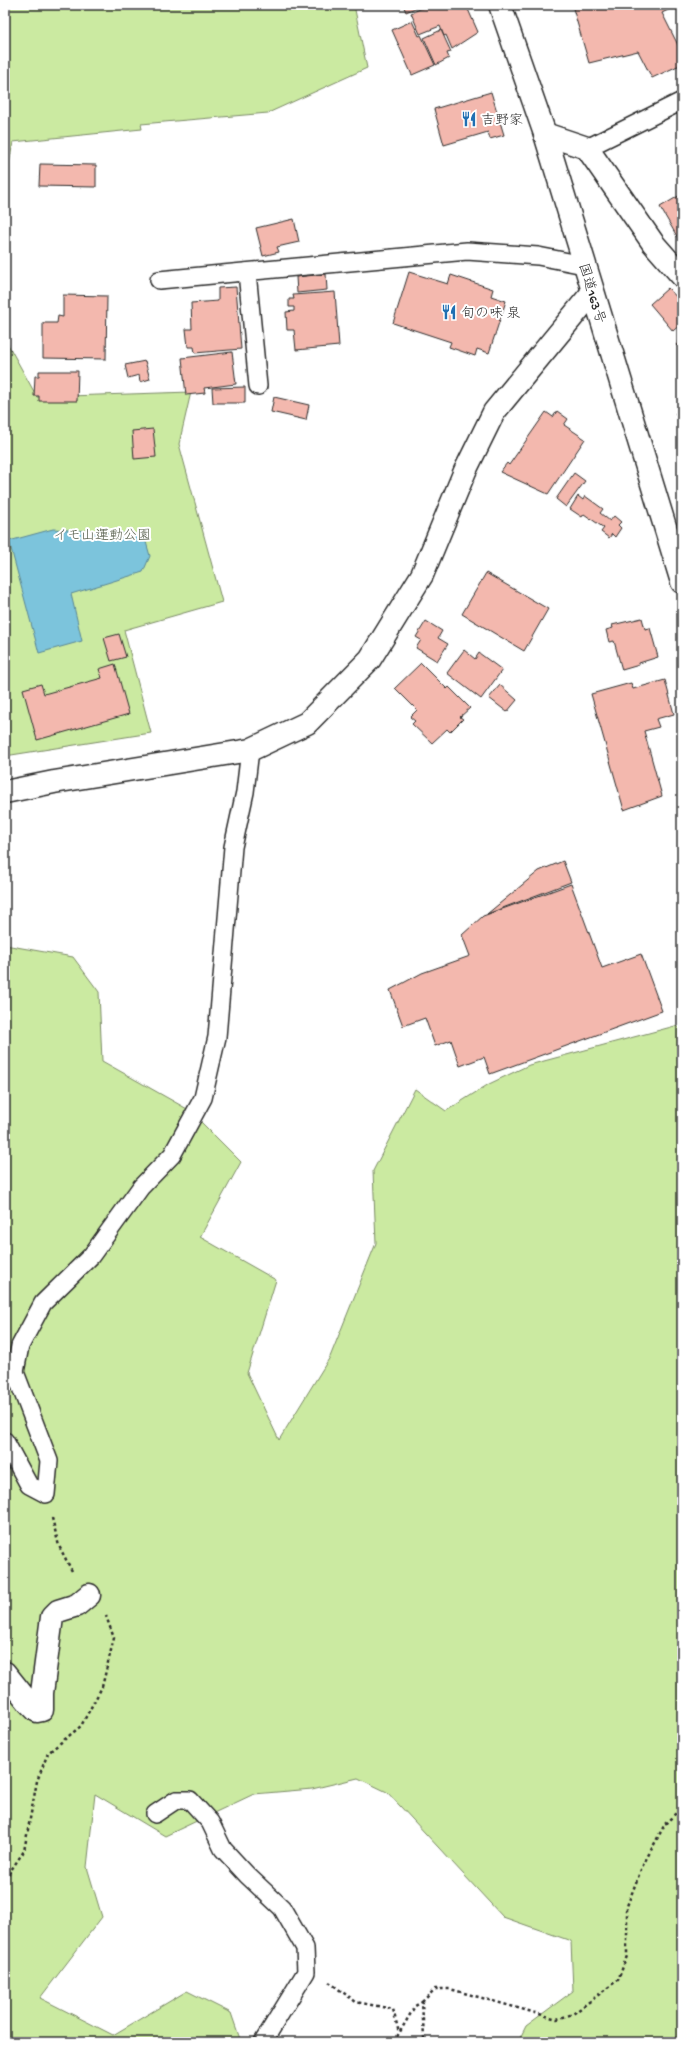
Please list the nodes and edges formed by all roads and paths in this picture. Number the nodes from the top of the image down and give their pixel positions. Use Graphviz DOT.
graph roads {
  1 [pos="500,5"];
  2 [pos="682,101"];
  3 [pos="545,134"];
  4 [pos="587,148"];
  5 [pos="584,265"];
  6 [pos="247,272"];
  7 [pos="682,276"];
  8 [pos="159,280"];
  9 [pos="592,293"];
  10 [pos="258,386"];
  11 [pos="682,582"];
  12 [pos="250,750"];
  13 [pos="5,792"];
  14 [pos="5,1440"];
  15 [pos="89,1595"];
  16 [pos="5,1673"];
  17 [pos="682,1807"];
  18 [pos="155,1814"];
  19 [pos="306,1972"];
  20 [pos="422,2002"];
  21 [pos="399,2033"];
  22 [pos="263,2042"];
  23 [pos="394,2042"];
  24 [pos="427,2042"];
  1 -- 3 [label="main road, 国道163号"];
  2 -- 4 [label="lane"];
  3 -- 4 [label="main road"];
  3 -- 5 [label="main road, 国道163号"];
  4 -- 7 [label="main road"];
  5 -- 6 [label="lane"];
  5 -- 9 [label="main road, 国道163号"];
  6 -- 8 [label="lane"];
  6 -- 10 [label="lane"];
  9 -- 11 [label="main road, 国道163号"];
  9 -- 12 [label="main road"];
  12 -- 13 [label="main road"];
  12 -- 14 [label="lane"];
  15 -- 16 [label="main road"];
  17 -- 20 [label="path"];
  18 -- 19 [label="lane"];
  19 -- 21 [label="path"];
  19 -- 22 [label="lane"];
  20 -- 21 [label="path"];
  20 -- 24 [label="path"];
  21 -- 23 [label="path"];
}
